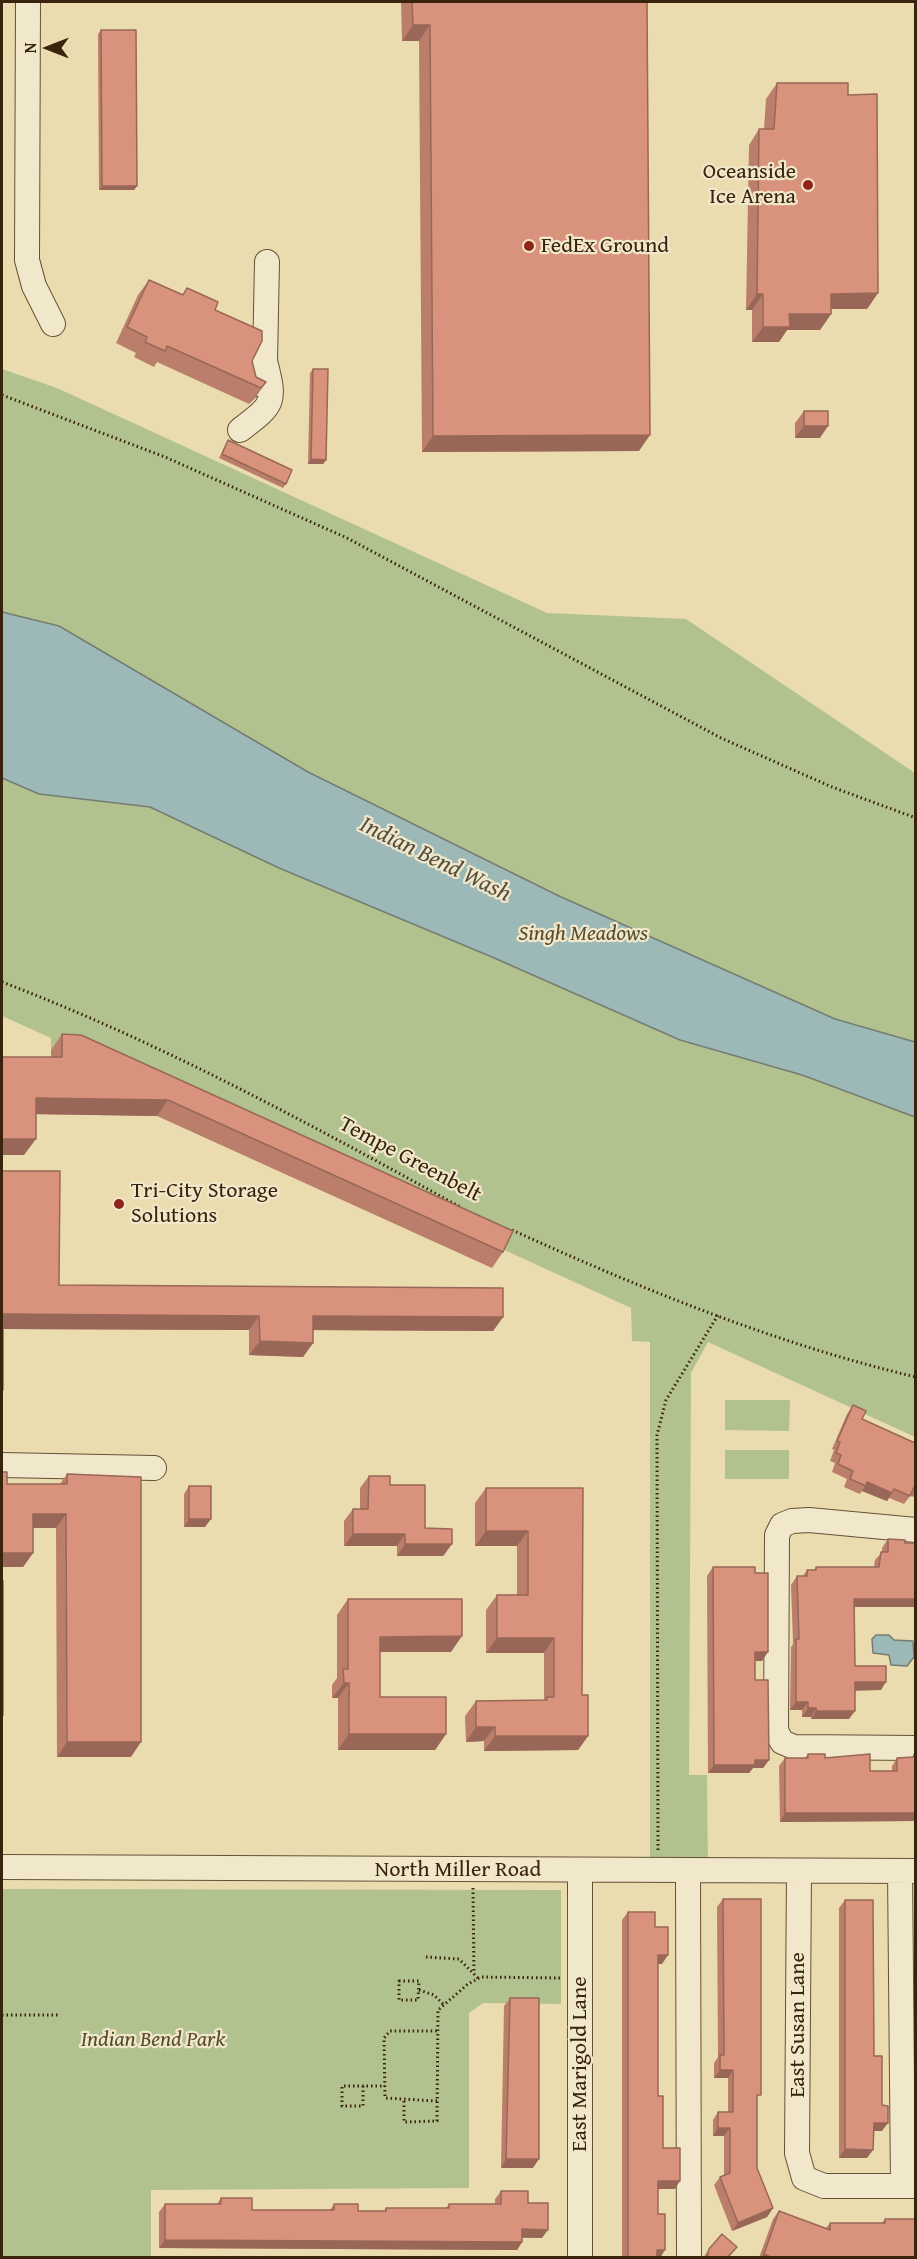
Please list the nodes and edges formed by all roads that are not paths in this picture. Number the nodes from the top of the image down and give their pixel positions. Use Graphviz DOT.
graph roads {
  1 [pos="28,2"];
  2 [pos="267,262"];
  3 [pos="53,324"];
  4 [pos="265,361"];
  5 [pos="2,1465"];
  6 [pos="154,1468"];
  7 [pos="915,1530"];
  8 [pos="915,1748"];
  9 [pos="2,1867"];
  10 [pos="580,1871"];
  11 [pos="688,1871"];
  12 [pos="799,1871"];
  13 [pos="908,1871"];
  14 [pos="909,2186"];
  15 [pos="580,2258"];
  16 [pos="689,2258"];
  1 -- 3 [label="street"];
  2 -- 4 [label="street"];
  4 -- 4 [label="street"];
  5 -- 6 [label="street"];
  7 -- 8 [label="street"];
  9 -- 10 [label="street, North Miller Road"];
  10 -- 11 [label="street, North Miller Road"];
  10 -- 15 [label="street, East Marigold Lane"];
  11 -- 12 [label="street, North Miller Road"];
  11 -- 16 [label="street"];
  12 -- 13 [label="street, North Miller Road"];
  12 -- 14 [label="street, East Susan Lane"];
  13 -- 14 [label="street"];
}
